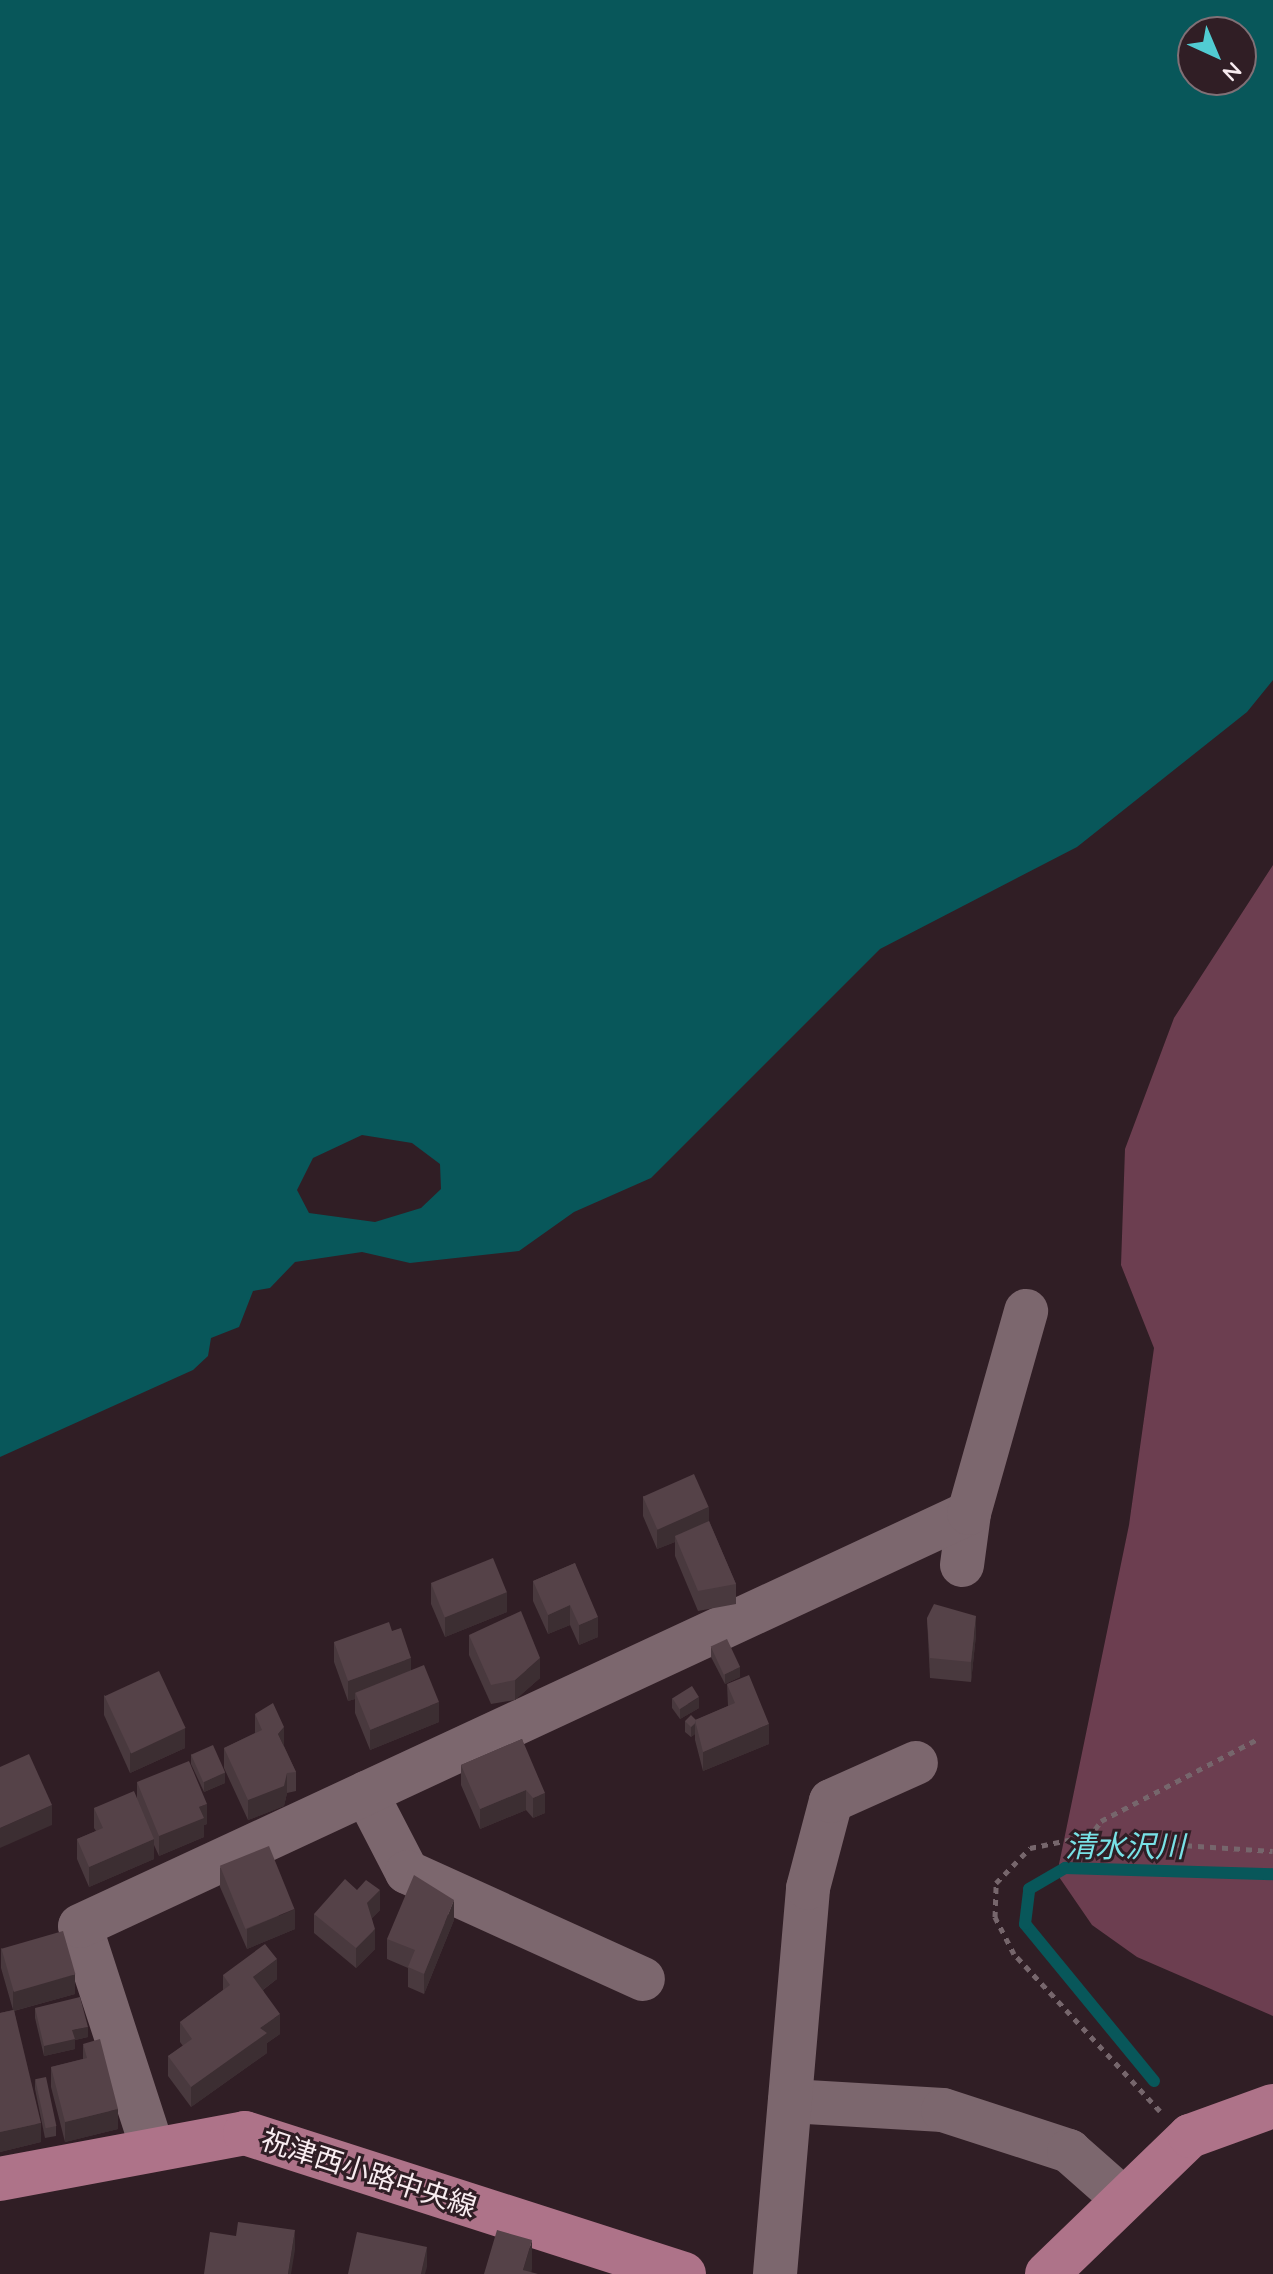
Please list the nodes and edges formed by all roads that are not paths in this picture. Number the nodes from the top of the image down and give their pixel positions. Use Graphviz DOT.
graph roads {
  1 [pos="1026,1311"];
  2 [pos="969,1513"];
  3 [pos="962,1565"];
  4 [pos="916,1763"];
  5 [pos="366,1793"];
  6 [pos="643,1979"];
  7 [pos="790,2101"];
  8 [pos="1273,2106"];
  9 [pos="152,2147"];
  10 [pos="0,2179"];
  11 [pos="1120,2196"];
  12 [pos="684,2274"];
  13 [pos="775,2274"];
  14 [pos="1047,2274"];
  1 -- 2 [label="street"];
  2 -- 3 [label="street"];
  2 -- 5 [label="street"];
  4 -- 7 [label="street"];
  5 -- 6 [label="street"];
  5 -- 9 [label="street"];
  7 -- 11 [label="street"];
  7 -- 13 [label="street"];
  8 -- 11 [label="main road"];
  9 -- 10 [label="main road, 祝津西小路中央線"];
  9 -- 12 [label="main road, 祝津西小路中央線"];
  11 -- 14 [label="main road"];
}
